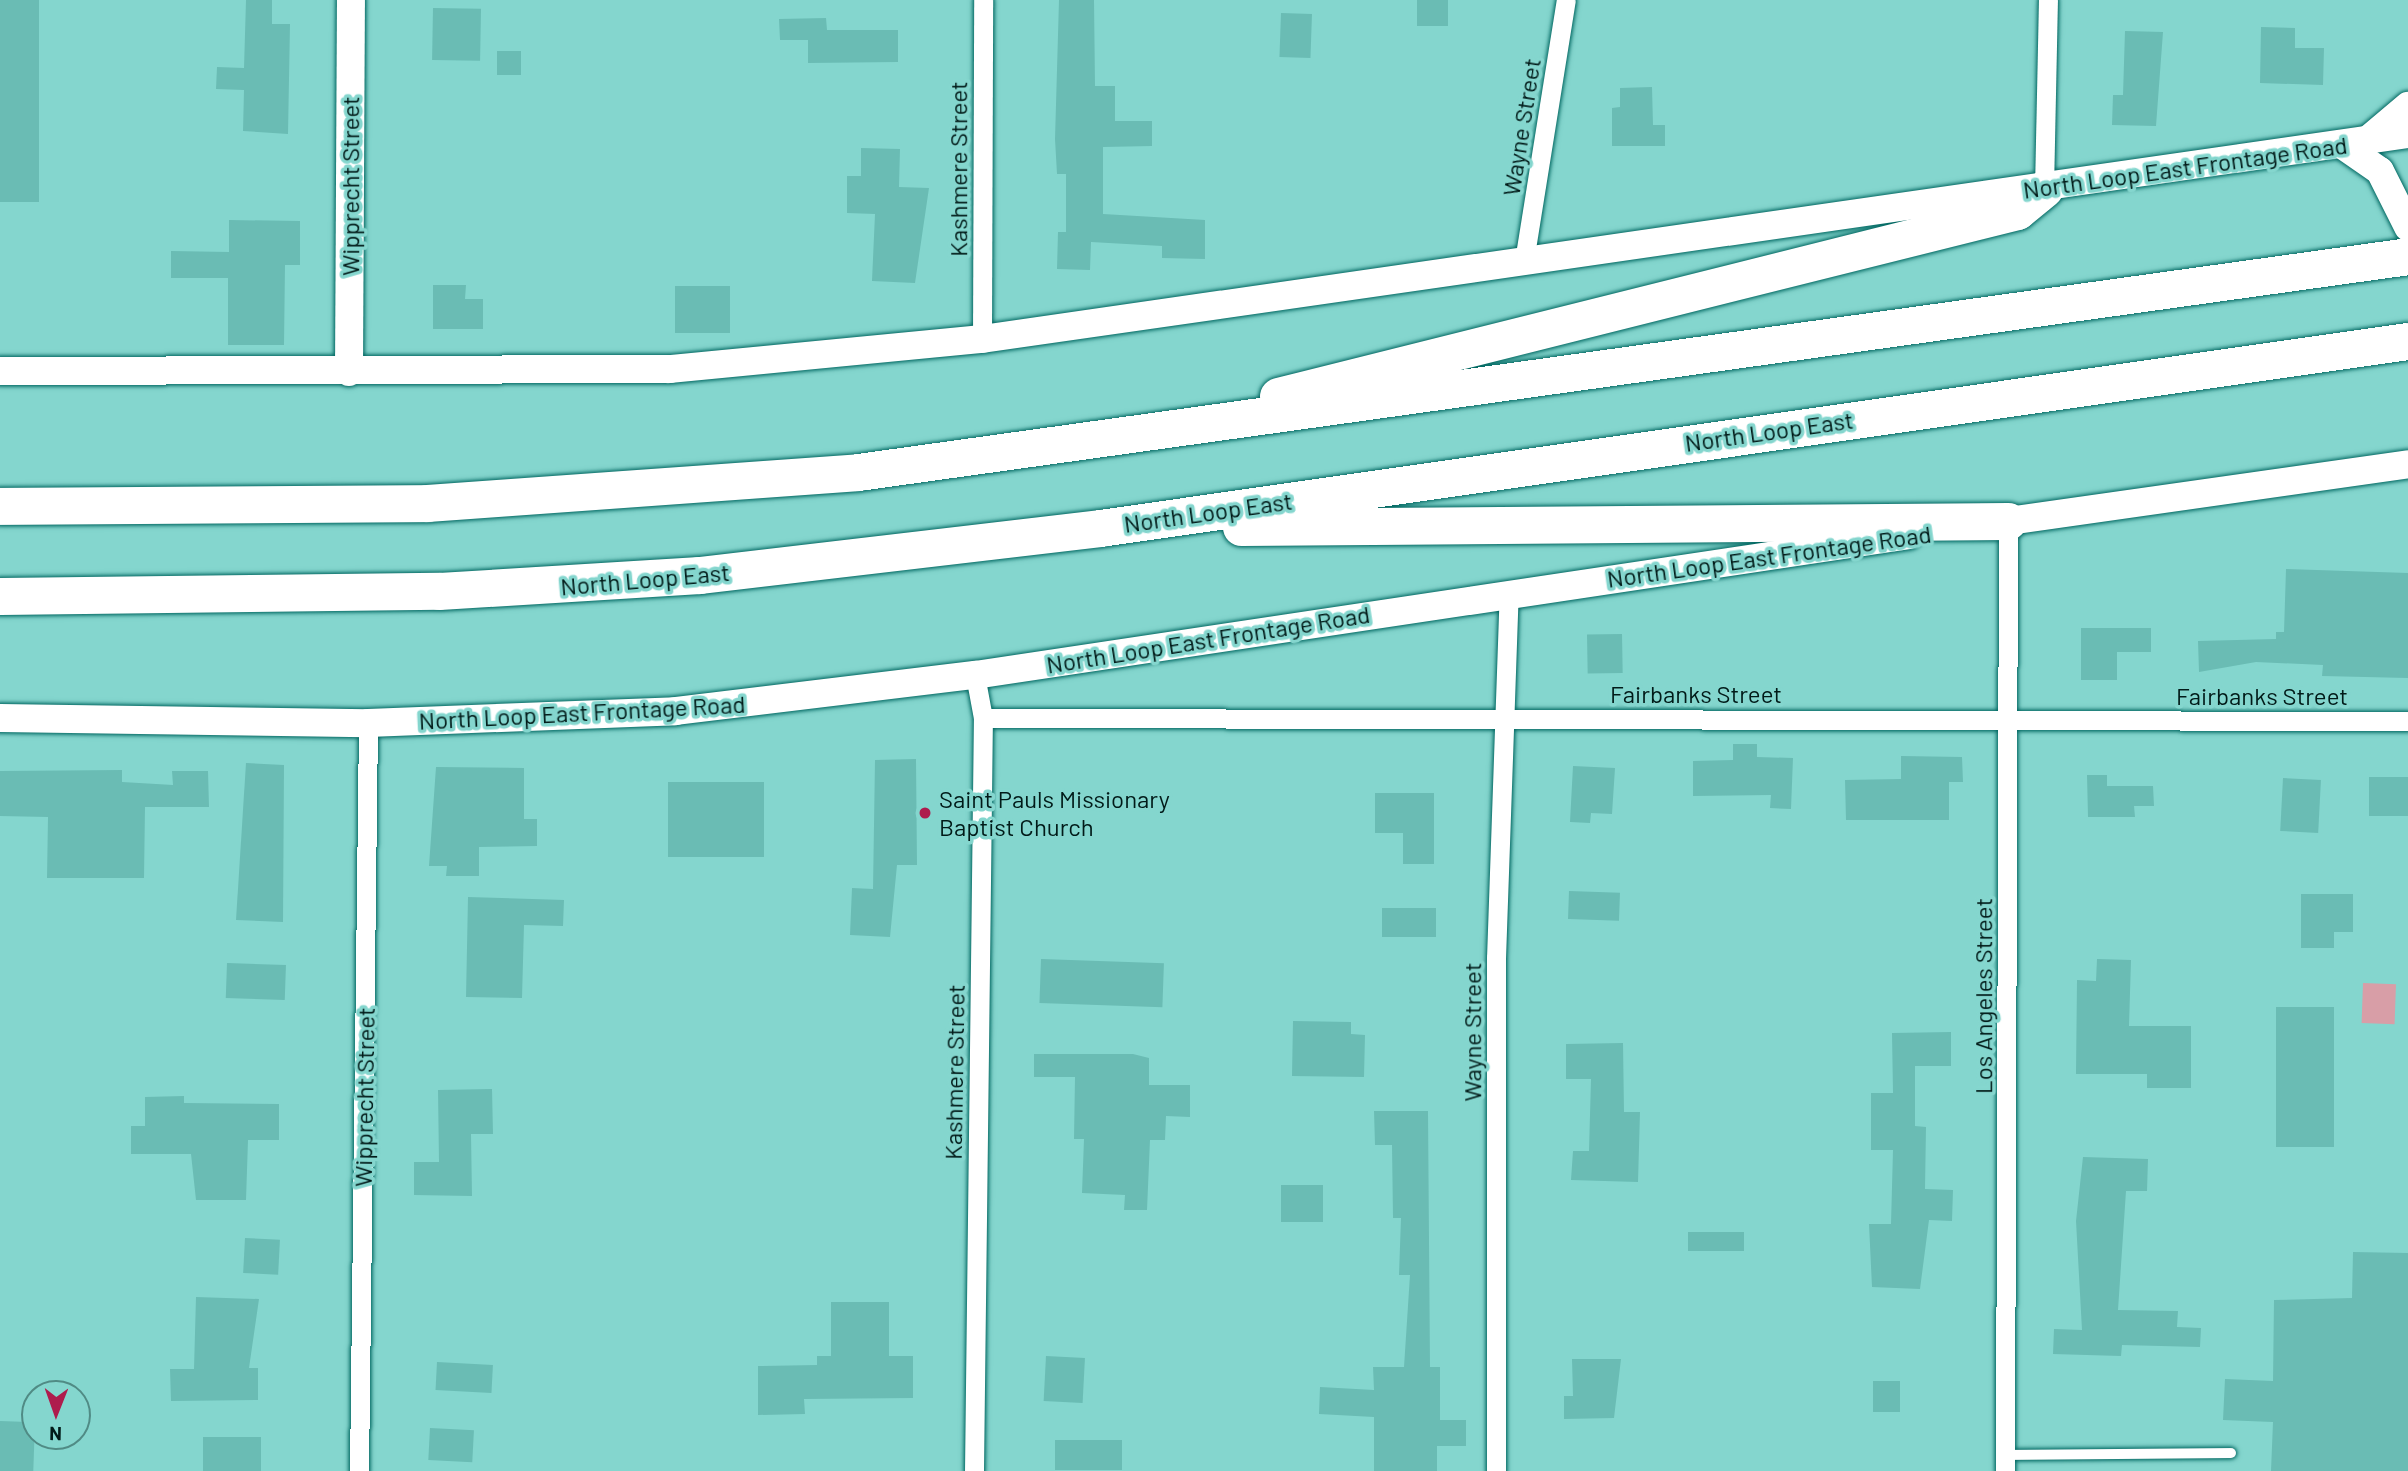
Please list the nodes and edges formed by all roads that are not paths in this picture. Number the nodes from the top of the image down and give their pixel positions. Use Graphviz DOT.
graph roads {
  1 [pos="352,0"];
  2 [pos="982,0"];
  3 [pos="1566,0"];
  4 [pos="2048,0"];
  5 [pos="2408,106"];
  6 [pos="2408,134"];
  7 [pos="2354,142"];
  8 [pos="2044,189"];
  9 [pos="2408,227"];
  10 [pos="2408,256"];
  11 [pos="1524,261"];
  12 [pos="982,339"];
  13 [pos="2408,341"];
  14 [pos="0,371"];
  15 [pos="349,372"];
  16 [pos="1063,447"];
  17 [pos="2404,458"];
  18 [pos="0,506"];
  19 [pos="2008,521"];
  20 [pos="1100,528"];
  21 [pos="1509,594"];
  22 [pos="0,596"];
  23 [pos="975,675"];
  24 [pos="0,718"];
  25 [pos="1500,718"];
  26 [pos="983,719"];
  27 [pos="2009,721"];
  28 [pos="2408,721"];
  29 [pos="368,723"];
  30 [pos="2231,1453"];
  31 [pos="2005,1463"];
  32 [pos="359,1471"];
  33 [pos="974,1471"];
  34 [pos="1496,1471"];
  1 -- 15 [label="main road, Wipprecht Street"];
  2 -- 12 [label="street, Kashmere Street"];
  3 -- 11 [label="street, Wayne Street"];
  4 -- 8 [label="street"];
  5 -- 7 [label="main road"];
  6 -- 7 [label="main road, North Loop East Frontage Road"];
  7 -- 8 [label="main road, North Loop East Frontage Road"];
  7 -- 9 [label="main road"];
  8 -- 11 [label="main road, North Loop East Frontage Road"];
  8 -- 16 [label="highway"];
  10 -- 16 [label="highway"];
  11 -- 12 [label="main road, North Loop East Frontage Road"];
  12 -- 15 [label="main road, North Loop East Frontage Road"];
  13 -- 20 [label="highway, North Loop East"];
  14 -- 15 [label="main road, North Loop East Frontage Road"];
  16 -- 18 [label="highway"];
  17 -- 19 [label="main road, North Loop East Frontage Road"];
  19 -- 20 [label="highway"];
  19 -- 21 [label="main road, North Loop East Frontage Road"];
  19 -- 27 [label="street, Los Angeles Street"];
  20 -- 22 [label="highway, North Loop East"];
  21 -- 23 [label="main road, North Loop East Frontage Road"];
  21 -- 25 [label="street, Wayne Street"];
  23 -- 26 [label="street, Kashmere Street"];
  23 -- 29 [label="main road, North Loop East Frontage Road"];
  24 -- 29 [label="main road, North Loop East Frontage Road"];
  25 -- 26 [label="street, Fairbanks Street"];
  25 -- 27 [label="street, Fairbanks Street"];
  25 -- 34 [label="street, Wayne Street"];
  26 -- 33 [label="street, Kashmere Street"];
  27 -- 28 [label="street, Fairbanks Street"];
  27 -- 31 [label="street, Los Angeles Street"];
  29 -- 32 [label="street, Wipprecht Street"];
  30 -- 31 [label="lane"];
}
